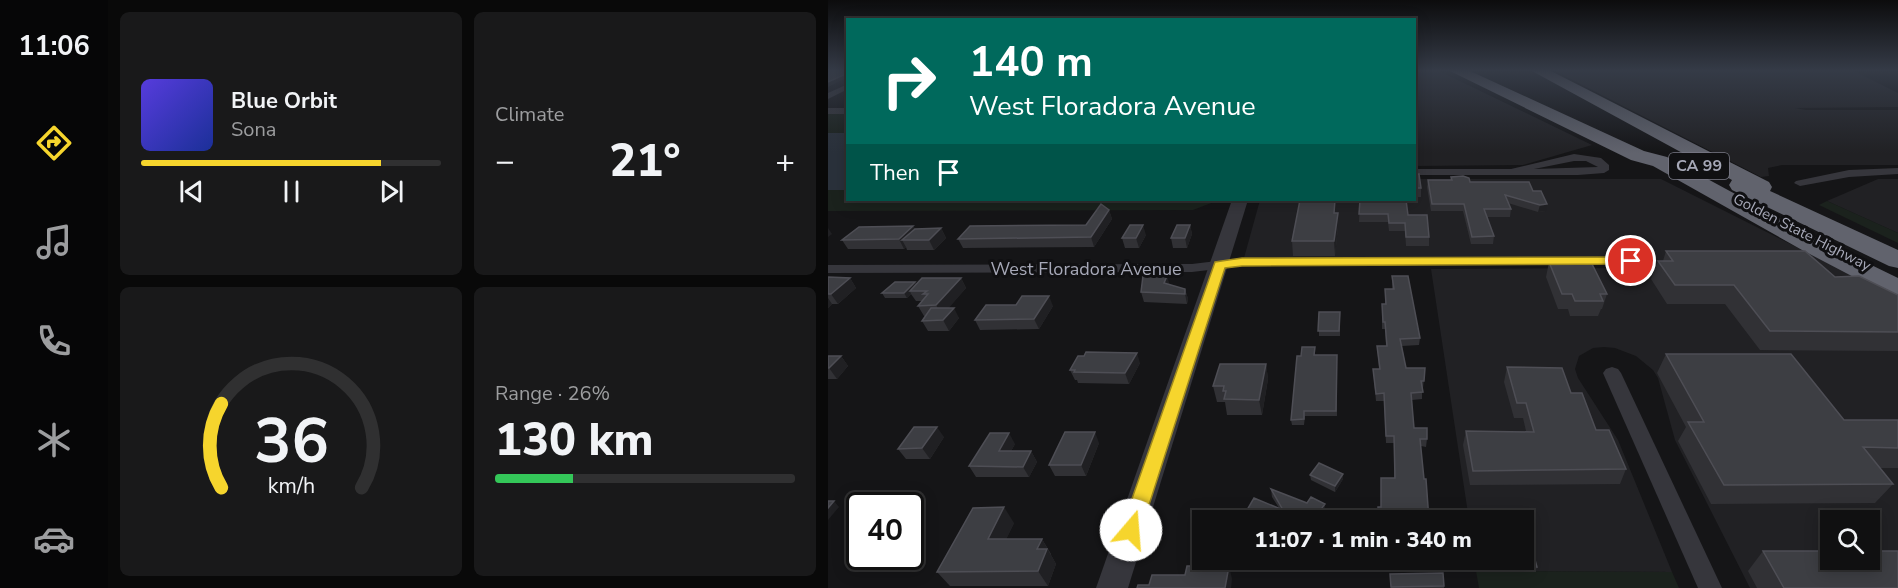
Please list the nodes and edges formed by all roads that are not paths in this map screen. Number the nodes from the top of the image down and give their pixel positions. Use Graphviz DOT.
graph roads {
  1 [pos="1518,98"];
  2 [pos="1535,98"];
  3 [pos="1559,98"];
  4 [pos="1591,98"];
  5 [pos="828,111"];
  6 [pos="846,111"];
  7 [pos="1660,162"];
  8 [pos="1898,171"];
  9 [pos="1416,172"];
  10 [pos="1511,172"];
  11 [pos="1800,183"];
  12 [pos="1240,201"];
  13 [pos="1898,260"];
  14 [pos="1631,261"];
  15 [pos="1220,265"];
  16 [pos="828,269"];
  17 [pos="1898,280"];
  18 [pos="1898,289"];
  19 [pos="1612,373"];
  20 [pos="1112,588"];
  21 [pos="1710,588"];
  1 -- 7 [label="highway"];
  2 -- 7 [label="highway, Golden State Highway / CA 99"];
  3 -- 13 [label="highway, Golden State Highway / CA 99"];
  4 -- 13 [label="highway"];
  5 -- 6 [label="street"];
  7 -- 17 [label="highway, Golden State Highway / CA 99"];
  7 -- 18 [label="highway"];
  8 -- 11 [label="street"];
  9 -- 10 [label="street"];
  10 -- 10 [label="street"];
  12 -- 15 [label="street"];
  14 -- 15 [label="street, West Floradora Avenue"];
  15 -- 16 [label="street, West Floradora Avenue"];
  15 -- 20 [label="street"];
  19 -- 21 [label="street"];
}
